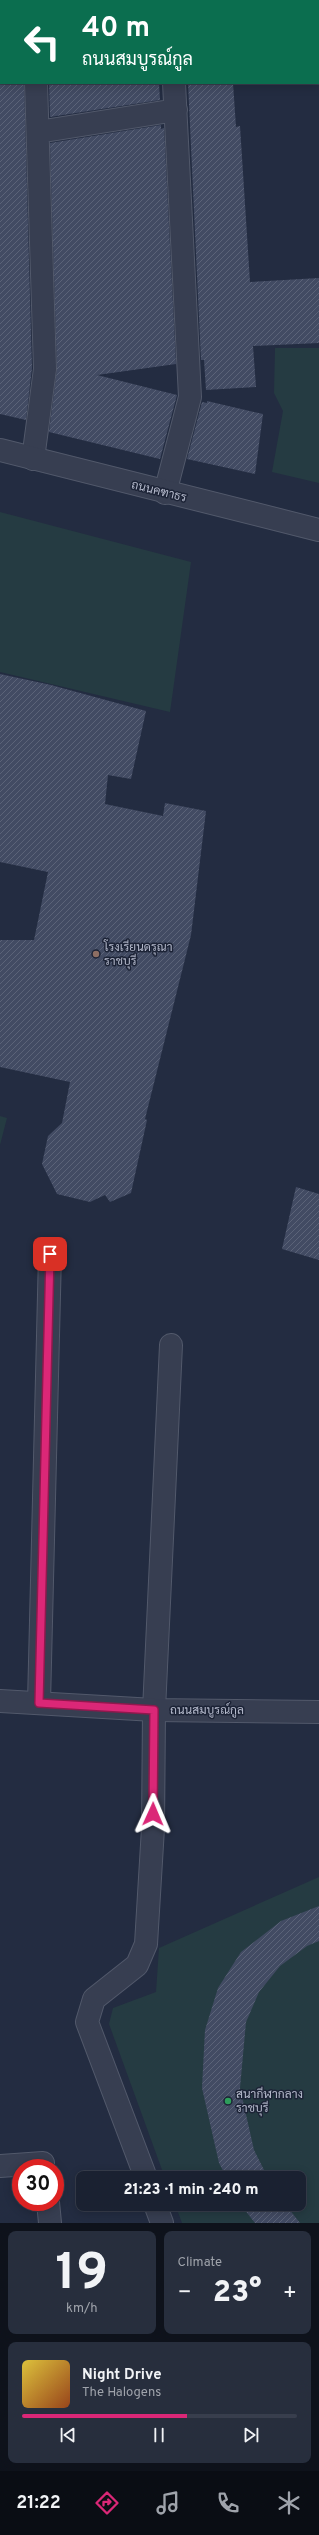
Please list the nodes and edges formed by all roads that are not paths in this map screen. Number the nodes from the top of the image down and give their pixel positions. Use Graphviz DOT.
graph roads {
  1 [pos="36,84"];
  2 [pos="174,84"];
  3 [pos="176,110"];
  4 [pos="38,132"];
  5 [pos="0,450"];
  6 [pos="33,459"];
  7 [pos="165,493"];
  8 [pos="319,530"];
  9 [pos="50,1254"];
  10 [pos="171,1345"];
  11 [pos="0,1701"];
  12 [pos="39,1703"];
  13 [pos="154,1710"];
  14 [pos="319,1712"];
  15 [pos="12,2165"];
  16 [pos="0,2166"];
  17 [pos="143,2171"];
  18 [pos="49,2211"];
  19 [pos="158,2211"];
  20 [pos="50,2223"];
  21 [pos="162,2223"];
  1 -- 4 [label="street"];
  2 -- 3 [label="street"];
  3 -- 4 [label="street"];
  3 -- 7 [label="street"];
  4 -- 6 [label="street"];
  5 -- 6 [label="street, ถนนคฑาธร"];
  6 -- 7 [label="street, ถนนคฑาธร"];
  7 -- 8 [label="street, ถนนคฑาธร"];
  9 -- 12 [label="street"];
  10 -- 13 [label="street"];
  11 -- 12 [label="street, ถนนสมบูรณ์กูล"];
  12 -- 13 [label="street, ถนนสมบูรณ์กูล"];
  13 -- 14 [label="street, ถนนสมบูรณ์กูล"];
  13 -- 17 [label="street"];
  15 -- 16 [label="street"];
  18 -- 20 [label="street"];
  19 -- 21 [label="street"];
}
